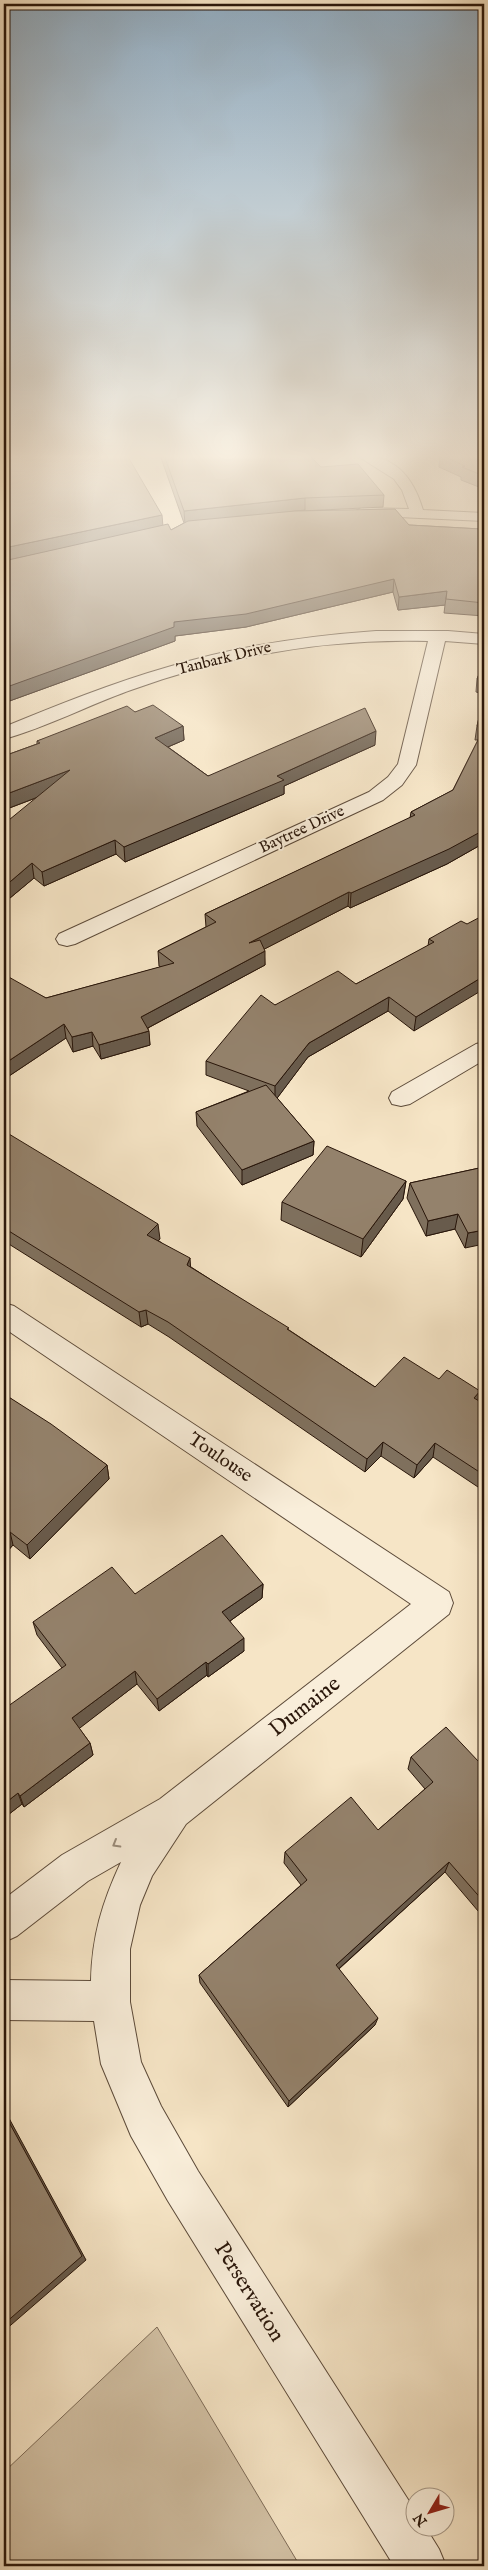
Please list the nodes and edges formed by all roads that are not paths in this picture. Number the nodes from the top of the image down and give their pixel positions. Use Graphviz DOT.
graph roads {
  1 [pos="438,636"];
  2 [pos="484,639"];
  3 [pos="4,733"];
  4 [pos="67,939"];
  5 [pos="484,1050"];
  6 [pos="401,1098"];
  7 [pos="4,1314"];
  8 [pos="437,1602"];
  9 [pos="173,1811"];
  10 [pos="4,1923"];
  11 [pos="4,2000"];
  12 [pos="110,2002"];
  13 [pos="422,2566"];
  1 -- 2 [label="street, Tanbark Drive"];
  1 -- 3 [label="street, Tanbark Drive"];
  1 -- 4 [label="street, Baytree Drive"];
  5 -- 6 [label="street"];
  7 -- 8 [label="street, Toulouse"];
  8 -- 9 [label="street, Dumaine"];
  9 -- 10 [label="street, Dumaine, one-way"];
  9 -- 12 [label="street, Dumaine"];
  11 -- 12 [label="street"];
  12 -- 13 [label="street, Perservation"];
}
